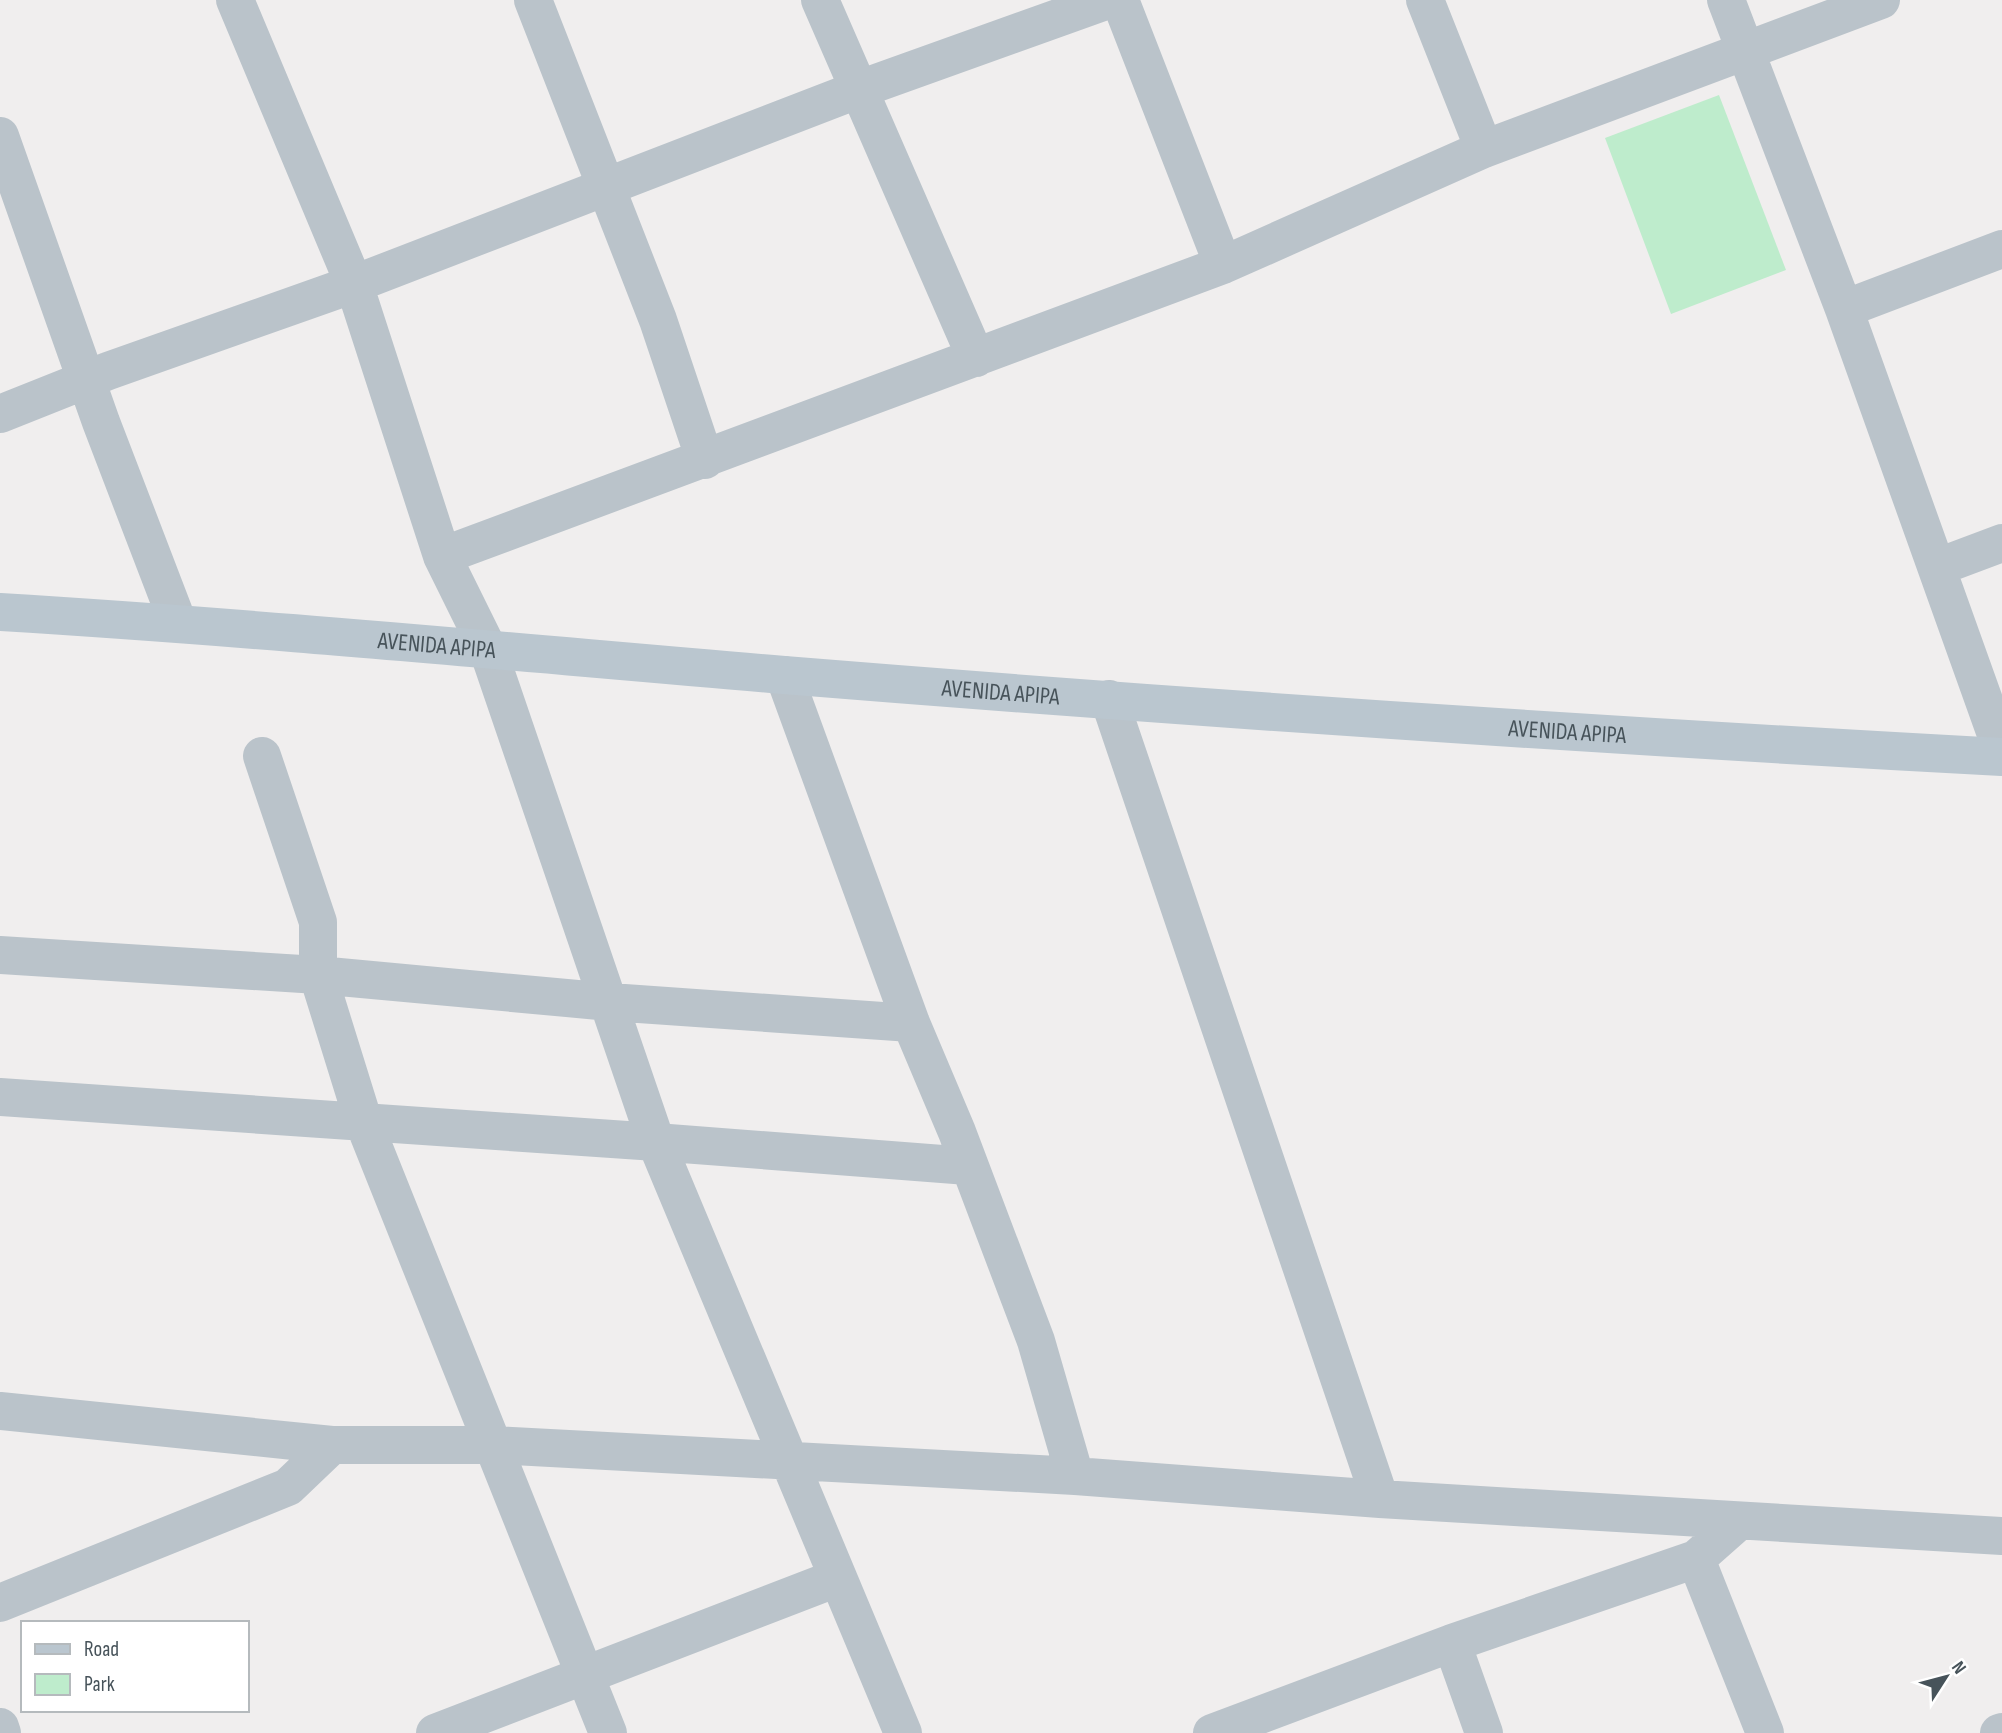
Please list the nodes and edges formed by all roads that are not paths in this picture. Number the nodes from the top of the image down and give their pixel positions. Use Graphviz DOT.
graph roads {
  1 [pos="235,0"];
  2 [pos="533,0"];
  3 [pos="820,0"];
  4 [pos="1108,0"];
  5 [pos="1120,0"];
  6 [pos="1425,0"];
  7 [pos="1726,0"];
  8 [pos="1881,0"];
  9 [pos="1747,51"];
  10 [pos="857,90"];
  11 [pos="0,136"];
  12 [pos="1484,149"];
  13 [pos="608,186"];
  14 [pos="2002,249"];
  15 [pos="1223,265"];
  16 [pos="354,284"];
  17 [pos="1844,309"];
  18 [pos="976,358"];
  19 [pos="88,380"];
  20 [pos="0,414"];
  21 [pos="705,460"];
  22 [pos="2002,543"];
  23 [pos="442,556"];
  24 [pos="1938,567"];
  25 [pos="0,612"];
  26 [pos="178,623"];
  27 [pos="487,648"];
  28 [pos="784,675"];
  29 [pos="1109,699"];
  30 [pos="2002,751"];
  31 [pos="262,756"];
  32 [pos="2002,757"];
  33 [pos="0,956"];
  34 [pos="318,975"];
  35 [pos="610,1002"];
  36 [pos="911,1023"];
  37 [pos="0,1097"];
  38 [pos="364,1123"];
  39 [pos="656,1142"];
  40 [pos="968,1166"];
  41 [pos="0,1411"];
  42 [pos="332,1445"];
  43 [pos="495,1445"];
  44 [pos="789,1462"];
  45 [pos="1075,1476"];
  46 [pos="1380,1499"];
  47 [pos="1739,1521"];
  48 [pos="2002,1536"];
  49 [pos="1696,1559"];
  50 [pos="837,1578"];
  51 [pos="0,1603"];
  52 [pos="1452,1643"];
  53 [pos="587,1676"];
  54 [pos="0,1727"];
  55 [pos="2,1733"];
  56 [pos="435,1733"];
  57 [pos="608,1733"];
  58 [pos="902,1733"];
  59 [pos="1212,1733"];
  60 [pos="1484,1733"];
  61 [pos="1765,1733"];
  1 -- 16 [label="street"];
  2 -- 13 [label="street"];
  3 -- 10 [label="street"];
  4 -- 10 [label="street"];
  5 -- 15 [label="street"];
  6 -- 12 [label="street"];
  7 -- 9 [label="street"];
  8 -- 9 [label="street"];
  9 -- 12 [label="street"];
  9 -- 17 [label="street"];
  10 -- 13 [label="street"];
  10 -- 18 [label="street"];
  11 -- 19 [label="street"];
  12 -- 15 [label="street"];
  13 -- 16 [label="street"];
  13 -- 21 [label="street"];
  14 -- 17 [label="street"];
  15 -- 18 [label="street"];
  16 -- 19 [label="street"];
  16 -- 23 [label="street"];
  17 -- 24 [label="street"];
  18 -- 21 [label="street"];
  19 -- 20 [label="street"];
  19 -- 26 [label="street"];
  21 -- 23 [label="street"];
  22 -- 24 [label="street"];
  23 -- 27 [label="street"];
  24 -- 30 [label="street"];
  25 -- 26 [label="street, AVENIDA APIPA"];
  26 -- 27 [label="street, AVENIDA APIPA"];
  27 -- 28 [label="street, AVENIDA APIPA"];
  27 -- 35 [label="street"];
  28 -- 29 [label="street, AVENIDA APIPA"];
  28 -- 36 [label="street"];
  29 -- 32 [label="street, AVENIDA APIPA"];
  29 -- 46 [label="street"];
  31 -- 34 [label="street"];
  33 -- 34 [label="street"];
  34 -- 35 [label="street"];
  34 -- 38 [label="street"];
  35 -- 36 [label="street"];
  35 -- 39 [label="street"];
  36 -- 40 [label="street"];
  37 -- 38 [label="street"];
  38 -- 39 [label="street"];
  38 -- 43 [label="street"];
  39 -- 40 [label="street"];
  39 -- 44 [label="street"];
  40 -- 45 [label="street"];
  41 -- 42 [label="street"];
  42 -- 43 [label="street"];
  42 -- 51 [label="street"];
  43 -- 44 [label="street"];
  43 -- 53 [label="street"];
  44 -- 45 [label="street"];
  44 -- 50 [label="street"];
  45 -- 46 [label="street"];
  46 -- 47 [label="street"];
  47 -- 48 [label="street"];
  47 -- 49 [label="street"];
  49 -- 52 [label="street"];
  49 -- 61 [label="street"];
  50 -- 53 [label="street"];
  50 -- 58 [label="street"];
  52 -- 59 [label="street"];
  52 -- 60 [label="street"];
  53 -- 56 [label="street"];
  53 -- 57 [label="street"];
  54 -- 55 [label="street"];
}
